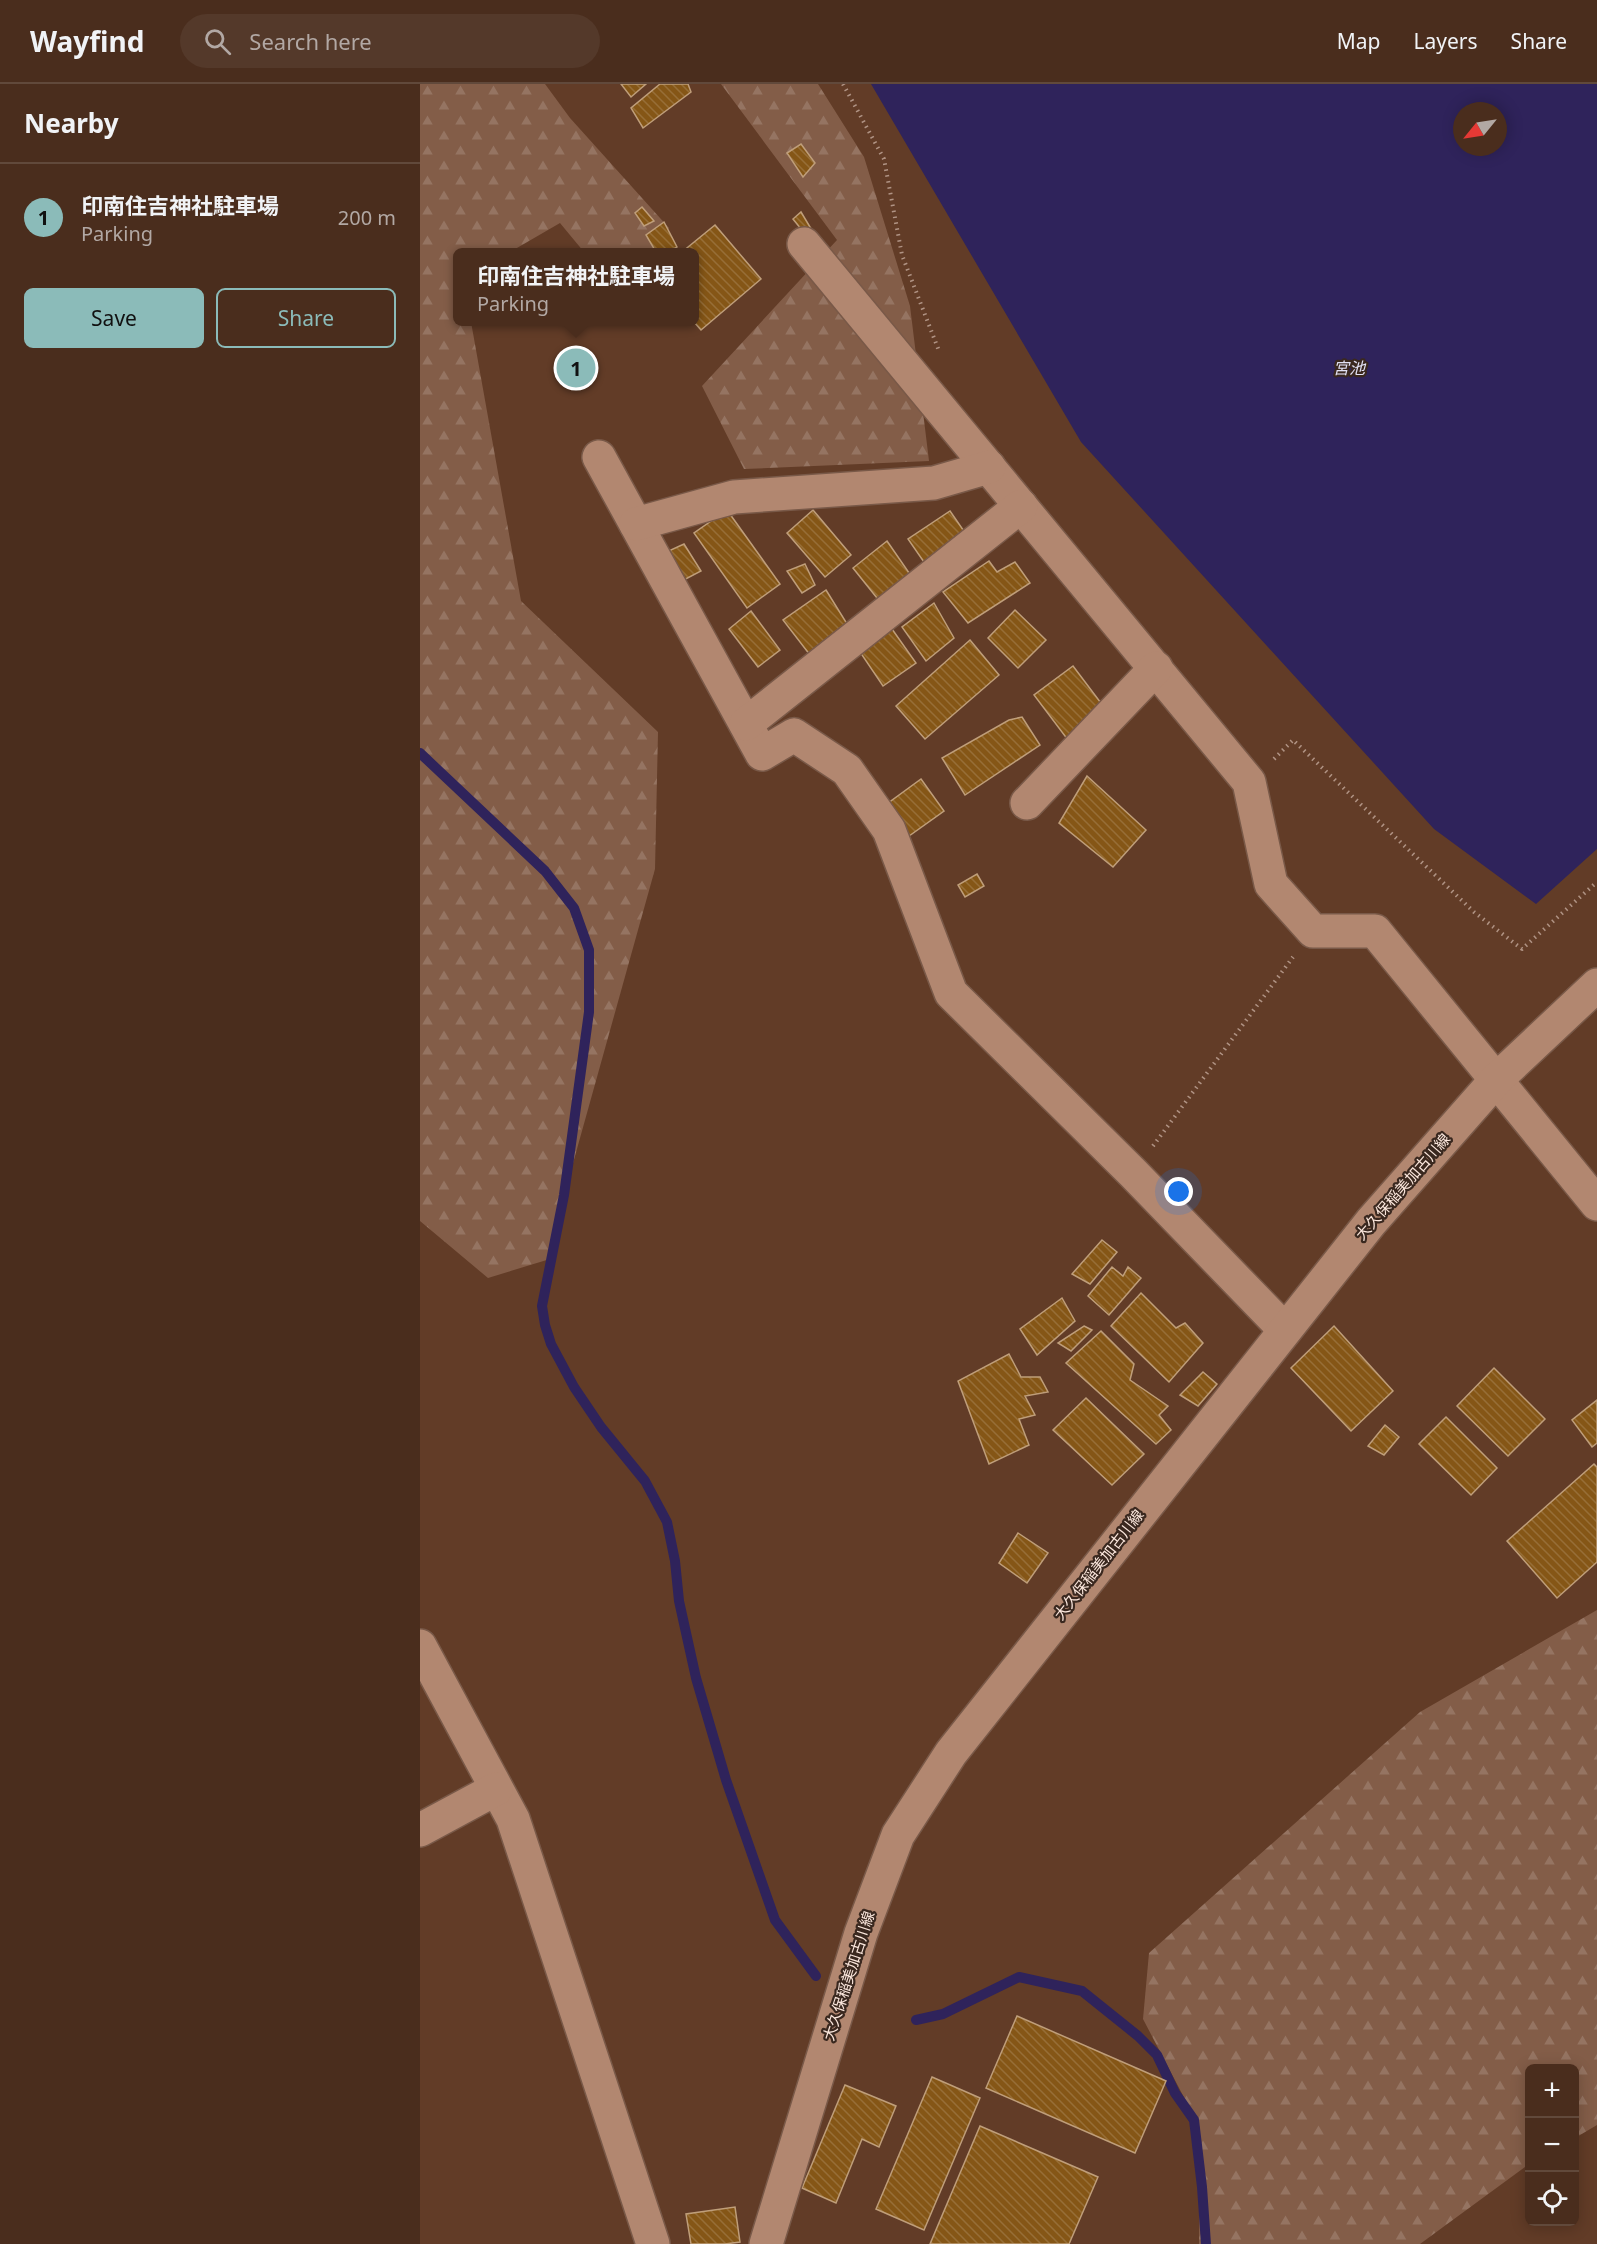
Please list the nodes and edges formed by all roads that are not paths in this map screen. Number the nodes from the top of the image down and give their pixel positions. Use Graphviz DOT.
graph roads {
  1 [pos="804,244"];
  2 [pos="599,457"];
  3 [pos="989,467"];
  4 [pos="1021,506"];
  5 [pos="636,524"];
  6 [pos="1155,668"];
  7 [pos="746,724"];
  8 [pos="1027,803"];
  9 [pos="1597,985"];
  10 [pos="1496,1080"];
  11 [pos="1597,1204"];
  12 [pos="1285,1330"];
  13 [pos="420,1646"];
  14 [pos="496,1788"];
  15 [pos="420,1830"];
  16 [pos="653,2244"];
  17 [pos="766,2244"];
  1 -- 3 [label="street"];
  2 -- 5 [label="street"];
  3 -- 4 [label="street"];
  3 -- 5 [label="street"];
  4 -- 6 [label="street"];
  4 -- 7 [label="street"];
  5 -- 7 [label="street"];
  6 -- 8 [label="street"];
  6 -- 10 [label="street"];
  7 -- 12 [label="street"];
  9 -- 10 [label="street, 大久保稲美加古川線"];
  10 -- 11 [label="street"];
  10 -- 12 [label="street, 大久保稲美加古川線"];
  12 -- 17 [label="street, 大久保稲美加古川線"];
  13 -- 14 [label="street"];
  14 -- 15 [label="street"];
  14 -- 16 [label="street"];
}
